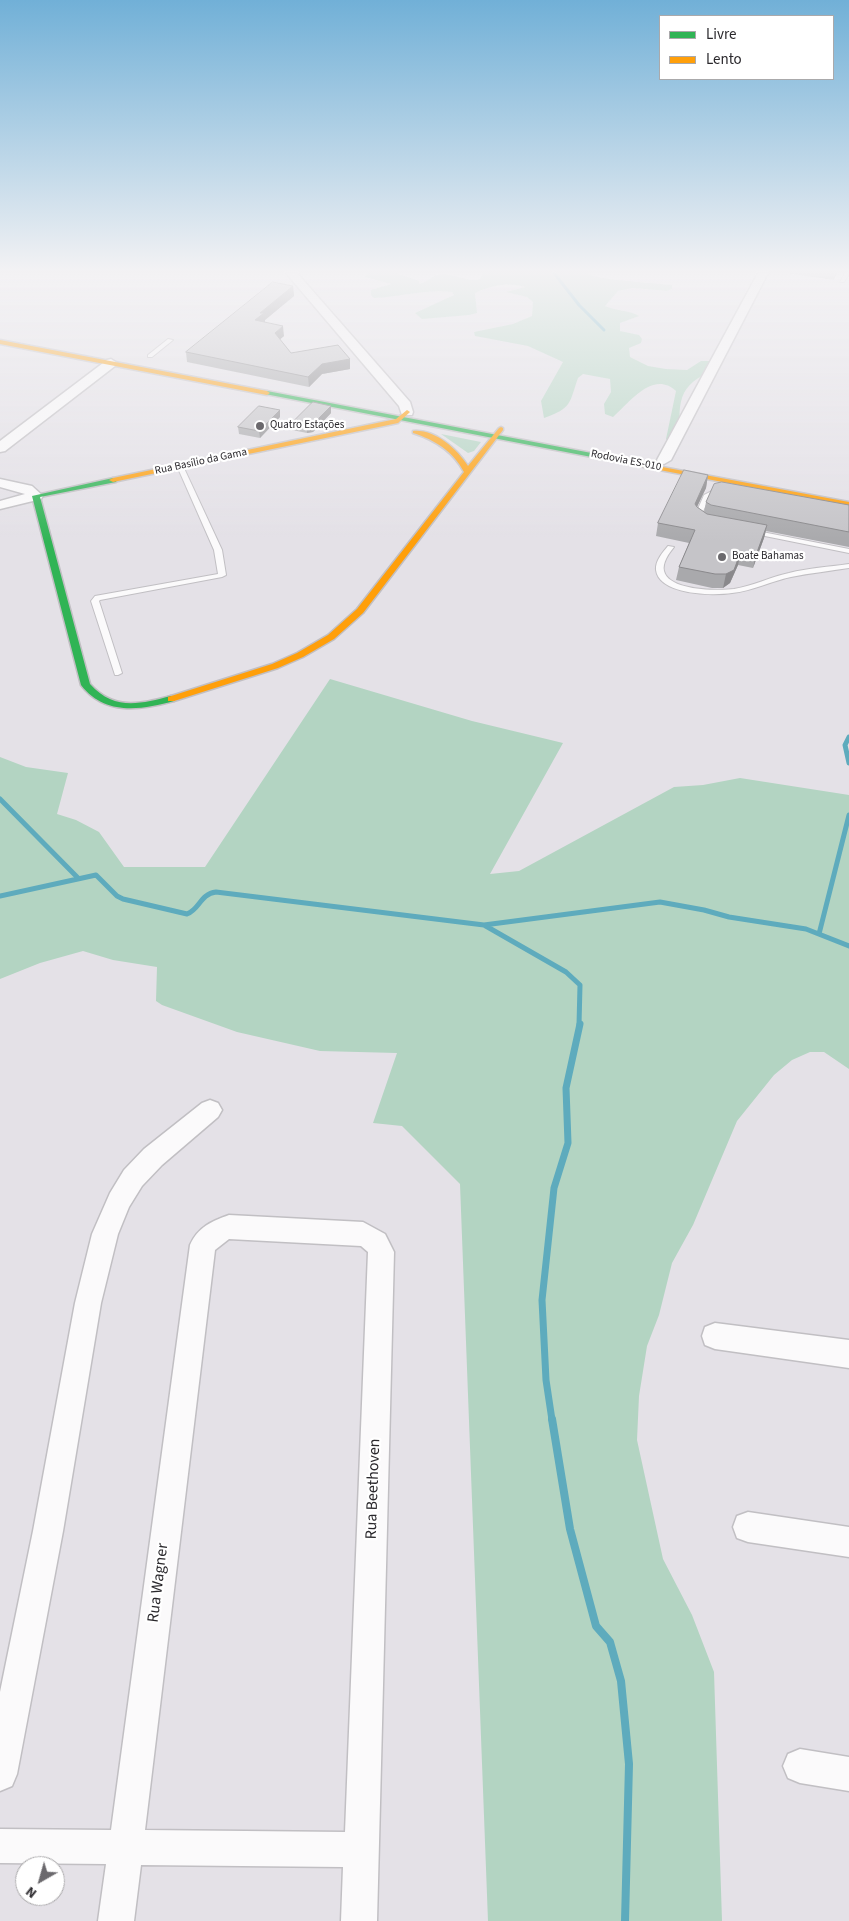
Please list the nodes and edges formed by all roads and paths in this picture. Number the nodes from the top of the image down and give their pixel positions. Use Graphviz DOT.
graph roads {
  1 [pos="114,363"];
  2 [pos="148,363"];
  3 [pos="150,363"];
  4 [pos="167,363"];
  5 [pos="368,363"];
  6 [pos="716,363"];
  7 [pos="186,371"];
  8 [pos="405,415"];
  9 [pos="362,428"];
  10 [pos="499,432"];
  11 [pos="0,448"];
  12 [pos="664,460"];
  13 [pos="180,466"];
  14 [pos="468,473"];
  15 [pos="0,482"];
  16 [pos="728,494"];
  17 [pos="849,495"];
  18 [pos="36,496"];
  19 [pos="849,504"];
  20 [pos="0,506"];
  21 [pos="705,523"];
  22 [pos="744,530"];
  23 [pos="670,547"];
  24 [pos="849,551"];
  25 [pos="849,566"];
  26 [pos="118,673"];
  27 [pos="210,1110"];
  28 [pos="203,1245"];
  29 [pos="716,1336"];
  30 [pos="849,1354"];
  31 [pos="748,1527"];
  32 [pos="849,1542"];
  33 [pos="800,1766"];
  34 [pos="0,1774"];
  35 [pos="849,1774"];
  36 [pos="0,1846"];
  37 [pos="125,1847"];
  38 [pos="361,1850"];
  39 [pos="116,1921"];
  40 [pos="359,1921"];
  1 -- 11 [label="street"];
  2 -- 7 [label="main road, Rodovia ES-010"];
  3 -- 8 [label="main road, Rodovia ES-010"];
  4 -- 7 [label="main road"];
  5 -- 8 [label="street"];
  6 -- 12 [label="street"];
  7 -- 8 [label="main road, Rodovia ES-010"];
  8 -- 9 [label="main road, Rua Basílio da Gama"];
  8 -- 10 [label="main road, Rodovia ES-010"];
  9 -- 13 [label="main road, Rua Basílio da Gama"];
  9 -- 14 [label="main road"];
  10 -- 12 [label="main road, Rodovia ES-010"];
  10 -- 14 [label="main road"];
  10 -- 19 [label="main road, Rodovia ES-010"];
  12 -- 17 [label="main road, Rodovia ES-010"];
  13 -- 18 [label="main road, Rua Basílio da Gama"];
  13 -- 26 [label="lane"];
  14 -- 18 [label="main road"];
  15 -- 18 [label="street"];
  16 -- 21 [label="lane"];
  18 -- 20 [label="street, Rua Basílio da Gama"];
  22 -- 24 [label="lane"];
  23 -- 25 [label="lane"];
  27 -- 34 [label="street"];
  28 -- 37 [label="street, Rua Wagner"];
  28 -- 38 [label="street, Rua Beethoven"];
  29 -- 30 [label="street"];
  31 -- 32 [label="street"];
  33 -- 35 [label="street"];
  36 -- 37 [label="street"];
  37 -- 38 [label="street"];
  37 -- 39 [label="street, Rua Wagner"];
  38 -- 40 [label="street, Rua Beethoven"];
}
